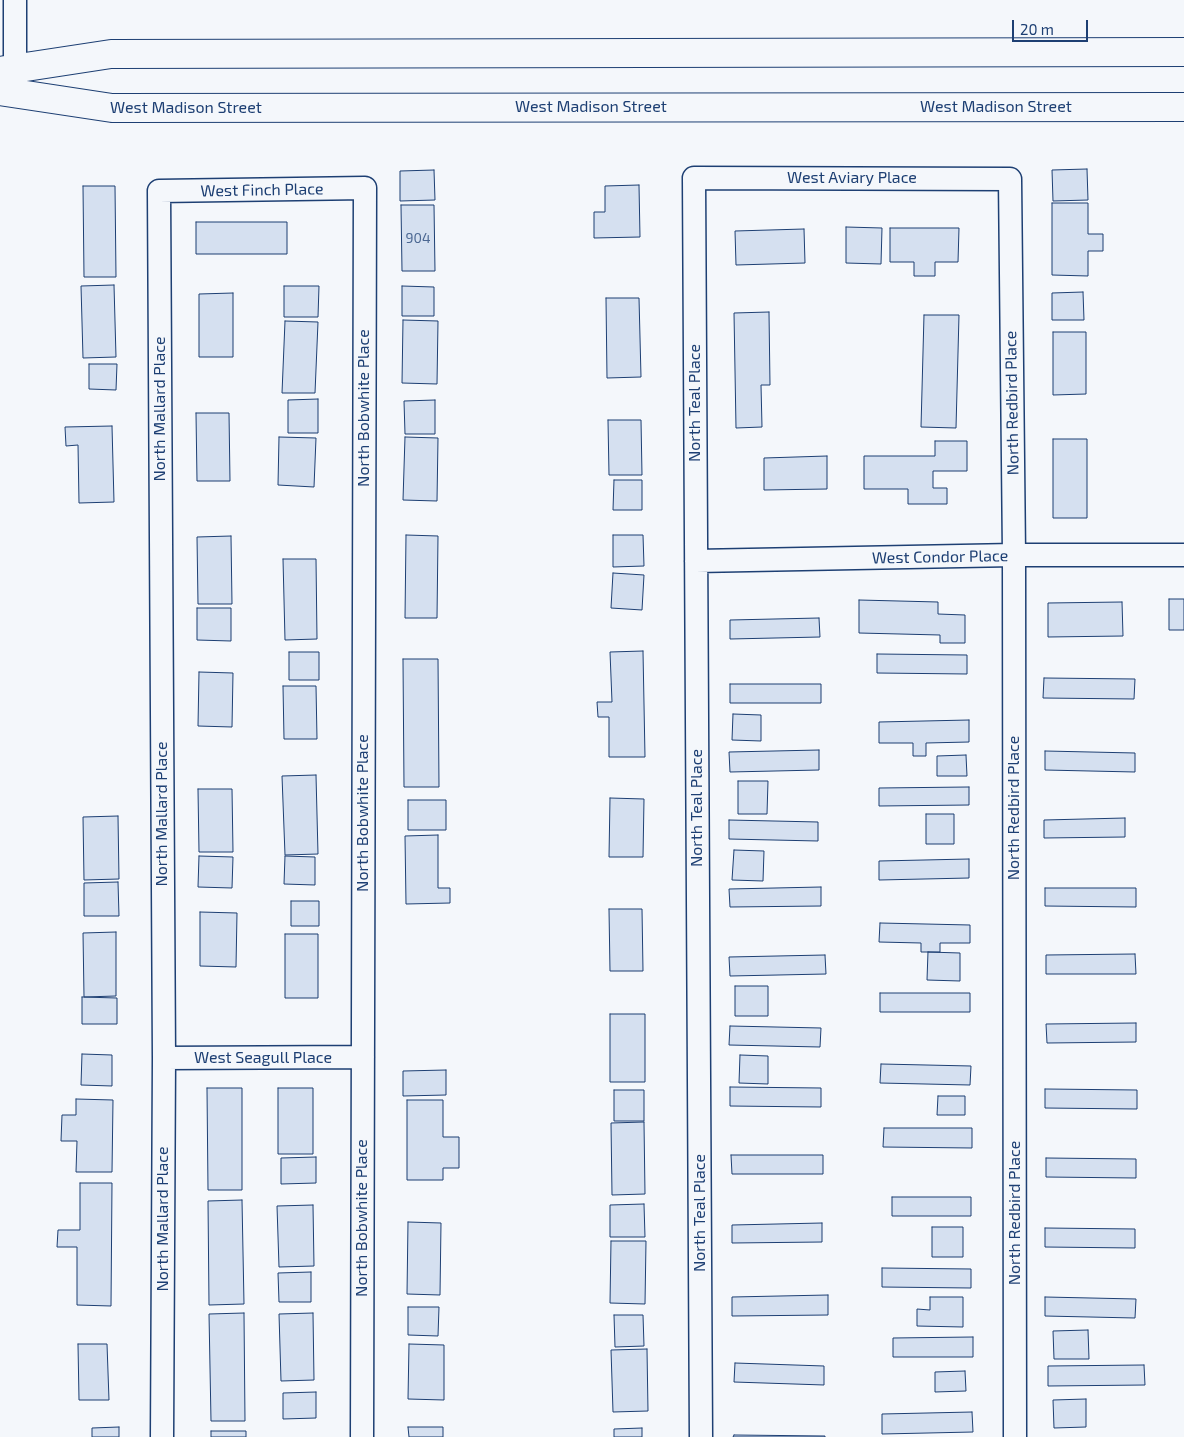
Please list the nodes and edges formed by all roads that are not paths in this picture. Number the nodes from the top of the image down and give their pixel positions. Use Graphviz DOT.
graph roads {
  1 [pos="15,0"];
  2 [pos="1184,52"];
  3 [pos="8,81"];
  4 [pos="1184,107"];
  5 [pos="694,178"];
  6 [pos="1010,179"];
  7 [pos="365,188"];
  8 [pos="159,191"];
  9 [pos="1014,555"];
  10 [pos="1184,555"];
  11 [pos="696,561"];
  12 [pos="363,1057"];
  13 [pos="164,1058"];
  14 [pos="162,1437"];
  15 [pos="362,1437"];
  16 [pos="701,1437"];
  17 [pos="1015,1437"];
  1 -- 3 [label="street"];
  2 -- 3 [label="street"];
  3 -- 4 [label="street, West Madison Street"];
  5 -- 6 [label="street, West Aviary Place"];
  5 -- 11 [label="street, North Teal Place"];
  6 -- 9 [label="street, North Redbird Place"];
  7 -- 8 [label="street, West Finch Place"];
  7 -- 12 [label="street, North Bobwhite Place"];
  8 -- 13 [label="street, North Mallard Place"];
  9 -- 10 [label="street, West Condor Place"];
  9 -- 11 [label="street, West Condor Place"];
  9 -- 17 [label="street, North Redbird Place"];
  11 -- 16 [label="street, North Teal Place"];
  12 -- 13 [label="street, West Seagull Place"];
  12 -- 15 [label="street, North Bobwhite Place"];
  13 -- 14 [label="street, North Mallard Place"];
}
